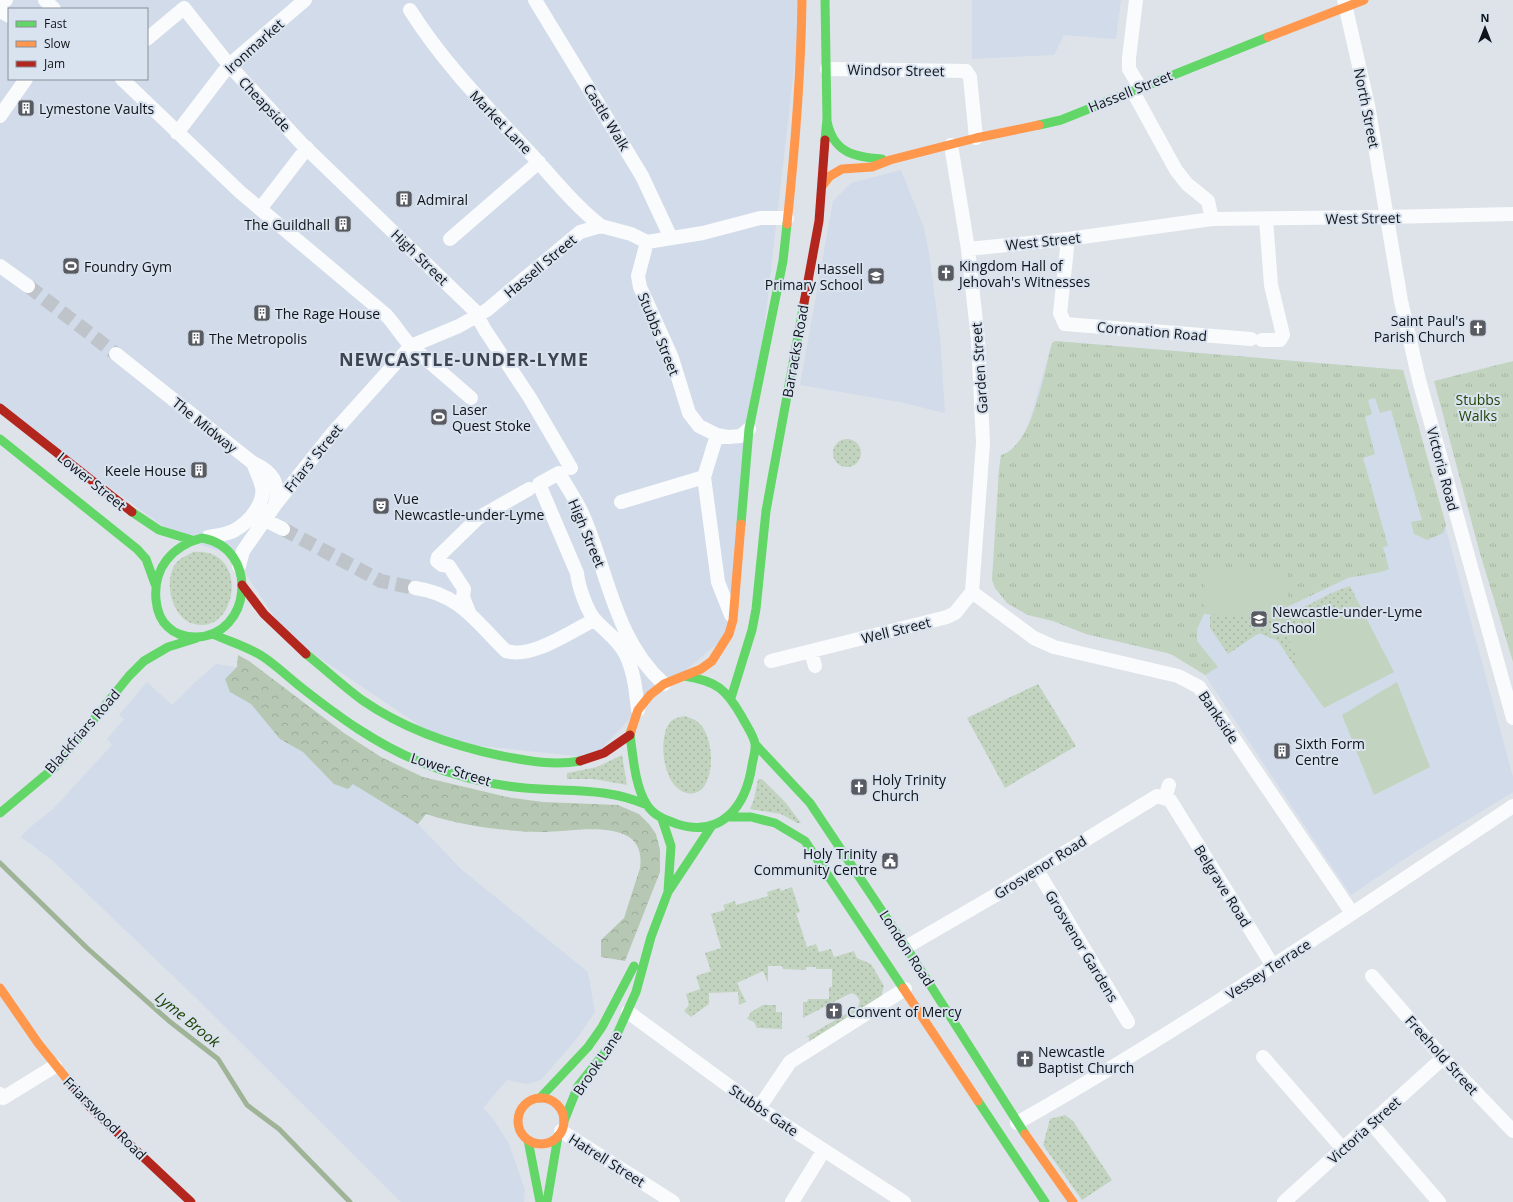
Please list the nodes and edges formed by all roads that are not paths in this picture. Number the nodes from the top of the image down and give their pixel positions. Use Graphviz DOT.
graph roads {
  1 [pos="6,0"];
  2 [pos="45,0"];
  3 [pos="305,0"];
  4 [pos="535,0"];
  5 [pos="802,0"];
  6 [pos="825,0"];
  7 [pos="1136,0"];
  8 [pos="1364,0"];
  9 [pos="180,4"];
  10 [pos="1345,4"];
  11 [pos="0,5"];
  12 [pos="53,8"];
  13 [pos="410,10"];
  14 [pos="148,38"];
  15 [pos="230,65"];
  16 [pos="827,69"];
  17 [pos="25,80"];
  18 [pos="123,80"];
  19 [pos="1136,89"];
  20 [pos="0,116"];
  21 [pos="827,119"];
  22 [pos="177,133"];
  23 [pos="976,138"];
  24 [pos="951,145"];
  25 [pos="304,146"];
  26 [pos="890,160"];
  27 [pos="538,162"];
  28 [pos="823,185"];
  29 [pos="260,209"];
  30 [pos="1513,214"];
  31 [pos="1387,217"];
  32 [pos="793,219"];
  33 [pos="1212,219"];
  34 [pos="1266,219"];
  35 [pos="601,226"];
  36 [pos="671,238"];
  37 [pos="450,239"];
  38 [pos="1068,239"];
  39 [pos="647,242"];
  40 [pos="968,249"];
  41 [pos="0,266"];
  42 [pos="28,286"];
  43 [pos="478,316"];
  44 [pos="411,346"];
  45 [pos="116,354"];
  46 [pos="400,358"];
  47 [pos="471,398"];
  48 [pos="0,408"];
  49 [pos="749,429"];
  50 [pos="717,435"];
  51 [pos="0,439"];
  52 [pos="253,463"];
  53 [pos="571,468"];
  54 [pos="704,477"];
  55 [pos="529,489"];
  56 [pos="621,502"];
  57 [pos="275,505"];
  58 [pos="265,520"];
  59 [pos="283,529"];
  60 [pos="197,539"];
  61 [pos="238,566"];
  62 [pos="155,584"];
  63 [pos="242,585"];
  64 [pos="415,588"];
  65 [pos="972,592"];
  66 [pos="157,603"];
  67 [pos="469,612"];
  68 [pos="594,620"];
  69 [pos="733,620"];
  70 [pos="155,628"];
  71 [pos="215,635"];
  72 [pos="197,638"];
  73 [pos="147,650"];
  74 [pos="810,651"];
  75 [pos="144,661"];
  76 [pos="771,661"];
  77 [pos="815,666"];
  78 [pos="684,676"];
  79 [pos="664,684"];
  80 [pos="731,698"];
  81 [pos="638,710"];
  82 [pos="1513,718"];
  83 [pos="630,735"];
  84 [pos="754,744"];
  85 [pos="1169,796"];
  86 [pos="647,805"];
  87 [pos="1513,806"];
  88 [pos="0,813"];
  89 [pos="728,817"];
  90 [pos="662,819"];
  91 [pos="711,827"];
  92 [pos="1037,870"];
  93 [pos="668,892"];
  94 [pos="1347,917"];
  95 [pos="651,937"];
  96 [pos="906,947"];
  97 [pos="1273,966"];
  98 [pos="1372,976"];
  99 [pos="0,988"];
  100 [pos="905,989"];
  101 [pos="628,1012"];
  102 [pos="1128,1022"];
  103 [pos="1263,1057"];
  104 [pos="1443,1058"];
  105 [pos="55,1066"];
  106 [pos="0,1094"];
  107 [pos="540,1098"];
  108 [pos="759,1108"];
  109 [pos="1017,1123"];
  110 [pos="1371,1123"];
  111 [pos="561,1129"];
  112 [pos="1513,1131"];
  113 [pos="528,1140"];
  114 [pos="1343,1149"];
  115 [pos="824,1150"];
  116 [pos="1290,1200"];
  117 [pos="188,1201"];
  118 [pos="540,1202"];
  119 [pos="547,1202"];
  120 [pos="673,1202"];
  121 [pos="792,1202"];
  122 [pos="904,1202"];
  123 [pos="1045,1202"];
  124 [pos="1073,1202"];
  125 [pos="1440,1202"];
  1 -- 11 [label="street"];
  2 -- 12 [label="street"];
  3 -- 15 [label="street, Ironmarket"];
  4 -- 36 [label="street, Castle Walk"];
  5 -- 32 [label="main road, Barracks Road"];
  6 -- 16 [label="main road, Barracks Road"];
  7 -- 19 [label="street"];
  8 -- 10 [label="main road, Hassell Street"];
  9 -- 14 [label="street"];
  9 -- 15 [label="street, Cheapside"];
  10 -- 19 [label="main road, Hassell Street"];
  10 -- 31 [label="street, North Street"];
  13 -- 27 [label="street, Market Lane"];
  15 -- 22 [label="street, Ironmarket"];
  15 -- 25 [label="street, Cheapside"];
  16 -- 21 [label="main road, Barracks Road"];
  16 -- 23 [label="street, Windsor Street"];
  17 -- 20 [label="street"];
  18 -- 22 [label="street"];
  19 -- 23 [label="main road, Hassell Street"];
  19 -- 33 [label="street"];
  21 -- 26 [label="main road, Hassell Street"];
  21 -- 28 [label="main road, Barracks Road"];
  22 -- 29 [label="street"];
  23 -- 24 [label="main road, Hassell Street"];
  24 -- 26 [label="main road, Hassell Street"];
  24 -- 40 [label="street, Garden Street"];
  25 -- 29 [label="street"];
  25 -- 43 [label="street, High Street"];
  26 -- 28 [label="main road, Hassell Street"];
  27 -- 35 [label="street, Market Lane"];
  27 -- 37 [label="street"];
  28 -- 80 [label="main road, Barracks Road"];
  29 -- 44 [label="street"];
  30 -- 31 [label="street, West Street"];
  31 -- 34 [label="street, West Street"];
  31 -- 82 [label="street, Victoria Road"];
  32 -- 36 [label="street"];
  32 -- 49 [label="main road, Barracks Road"];
  33 -- 34 [label="street, West Street"];
  33 -- 38 [label="street, West Street"];
  34 -- 38 [label="street, Coronation Road"];
  35 -- 39 [label="street"];
  35 -- 43 [label="street, Hassell Street"];
  36 -- 39 [label="street"];
  38 -- 40 [label="street, West Street"];
  39 -- 50 [label="street, Stubbs Street"];
  40 -- 65 [label="street, Garden Street"];
  41 -- 42 [label="street"];
  43 -- 44 [label="street, Hassell Street"];
  43 -- 53 [label="street, High Street"];
  44 -- 46 [label="street, Hassell Street"];
  44 -- 47 [label="street"];
  45 -- 52 [label="street, The Midway"];
  46 -- 57 [label="street, Friars' Street"];
  48 -- 60 [label="main road, Lower Street"];
  49 -- 50 [label="street, Stubbs Street"];
  49 -- 69 [label="main road, Barracks Road"];
  50 -- 54 [label="street"];
  51 -- 62 [label="main road, Lower Street"];
  52 -- 57 [label="street, The Midway"];
  52 -- 60 [label="street, Friars' Street"];
  54 -- 56 [label="street"];
  54 -- 69 [label="street"];
  55 -- 67 [label="street"];
  57 -- 58 [label="street, Friars' Street"];
  58 -- 59 [label="street"];
  58 -- 61 [label="street, Friars' Street"];
  60 -- 61 [label="main road"];
  60 -- 62 [label="main road"];
  61 -- 63 [label="main road"];
  62 -- 66 [label="main road"];
  63 -- 71 [label="main road"];
  63 -- 83 [label="main road, Lower Street"];
  64 -- 67 [label="street"];
  65 -- 74 [label="street, Well Street"];
  65 -- 94 [label="street, Bankside"];
  66 -- 70 [label="main road"];
  66 -- 72 [label="main road"];
  67 -- 68 [label="street"];
  68 -- 79 [label="street, High Street"];
  68 -- 81 [label="street, High Street"];
  69 -- 78 [label="main road, Barracks Road"];
  71 -- 72 [label="main road"];
  71 -- 86 [label="main road, Lower Street"];
  72 -- 75 [label="main road, Blackfriars Road"];
  73 -- 75 [label="main road, Blackfriars Road"];
  74 -- 76 [label="street, Well Street"];
  74 -- 77 [label="street"];
  75 -- 88 [label="main road, Blackfriars Road"];
  78 -- 79 [label="main road"];
  78 -- 80 [label="main road"];
  79 -- 81 [label="main road"];
  80 -- 84 [label="main road"];
  81 -- 83 [label="main road"];
  83 -- 86 [label="main road"];
  84 -- 89 [label="main road"];
  84 -- 96 [label="main road, London Road"];
  85 -- 92 [label="street, Grosvenor Road"];
  85 -- 97 [label="street, Belgrave Road"];
  86 -- 90 [label="main road"];
  87 -- 94 [label="street, Vessey Terrace"];
  89 -- 91 [label="main road"];
  89 -- 100 [label="main road, London Road"];
  90 -- 91 [label="main road"];
  90 -- 93 [label="main road, Brook Lane"];
  91 -- 93 [label="main road, Brook Lane"];
  92 -- 96 [label="street, Grosvenor Road"];
  92 -- 102 [label="street, Grosvenor Gardens"];
  93 -- 95 [label="main road, Brook Lane"];
  94 -- 97 [label="street, Vessey Terrace"];
  95 -- 101 [label="main road, Brook Lane"];
  95 -- 107 [label="main road, Brook Lane"];
  96 -- 109 [label="main road, London Road"];
  97 -- 109 [label="street, Vessey Terrace"];
  98 -- 104 [label="street, Freehold Street"];
  99 -- 105 [label="main road, Friarswood Road"];
  100 -- 108 [label="street"];
  100 -- 123 [label="main road, London Road"];
  101 -- 108 [label="street, Stubbs Gate"];
  101 -- 111 [label="main road, Brook Lane"];
  103 -- 114 [label="street"];
  104 -- 110 [label="street, Victoria Street"];
  104 -- 112 [label="street, Freehold Street"];
  105 -- 106 [label="street"];
  105 -- 117 [label="main road, Friarswood Road"];
  107 -- 111 [label="main road, Brook Lane"];
  107 -- 113 [label="main road, Brook Lane"];
  108 -- 115 [label="street, Stubbs Gate"];
  109 -- 124 [label="main road, London Road"];
  110 -- 114 [label="street, Victoria Street"];
  110 -- 125 [label="street"];
  111 -- 113 [label="main road"];
  111 -- 119 [label="main road, Brook Lane"];
  111 -- 120 [label="street, Hatrell Street"];
  113 -- 118 [label="main road, Brook Lane"];
  114 -- 116 [label="street, Victoria Street"];
  115 -- 121 [label="street"];
  115 -- 122 [label="street, Stubbs Gate"];
}
